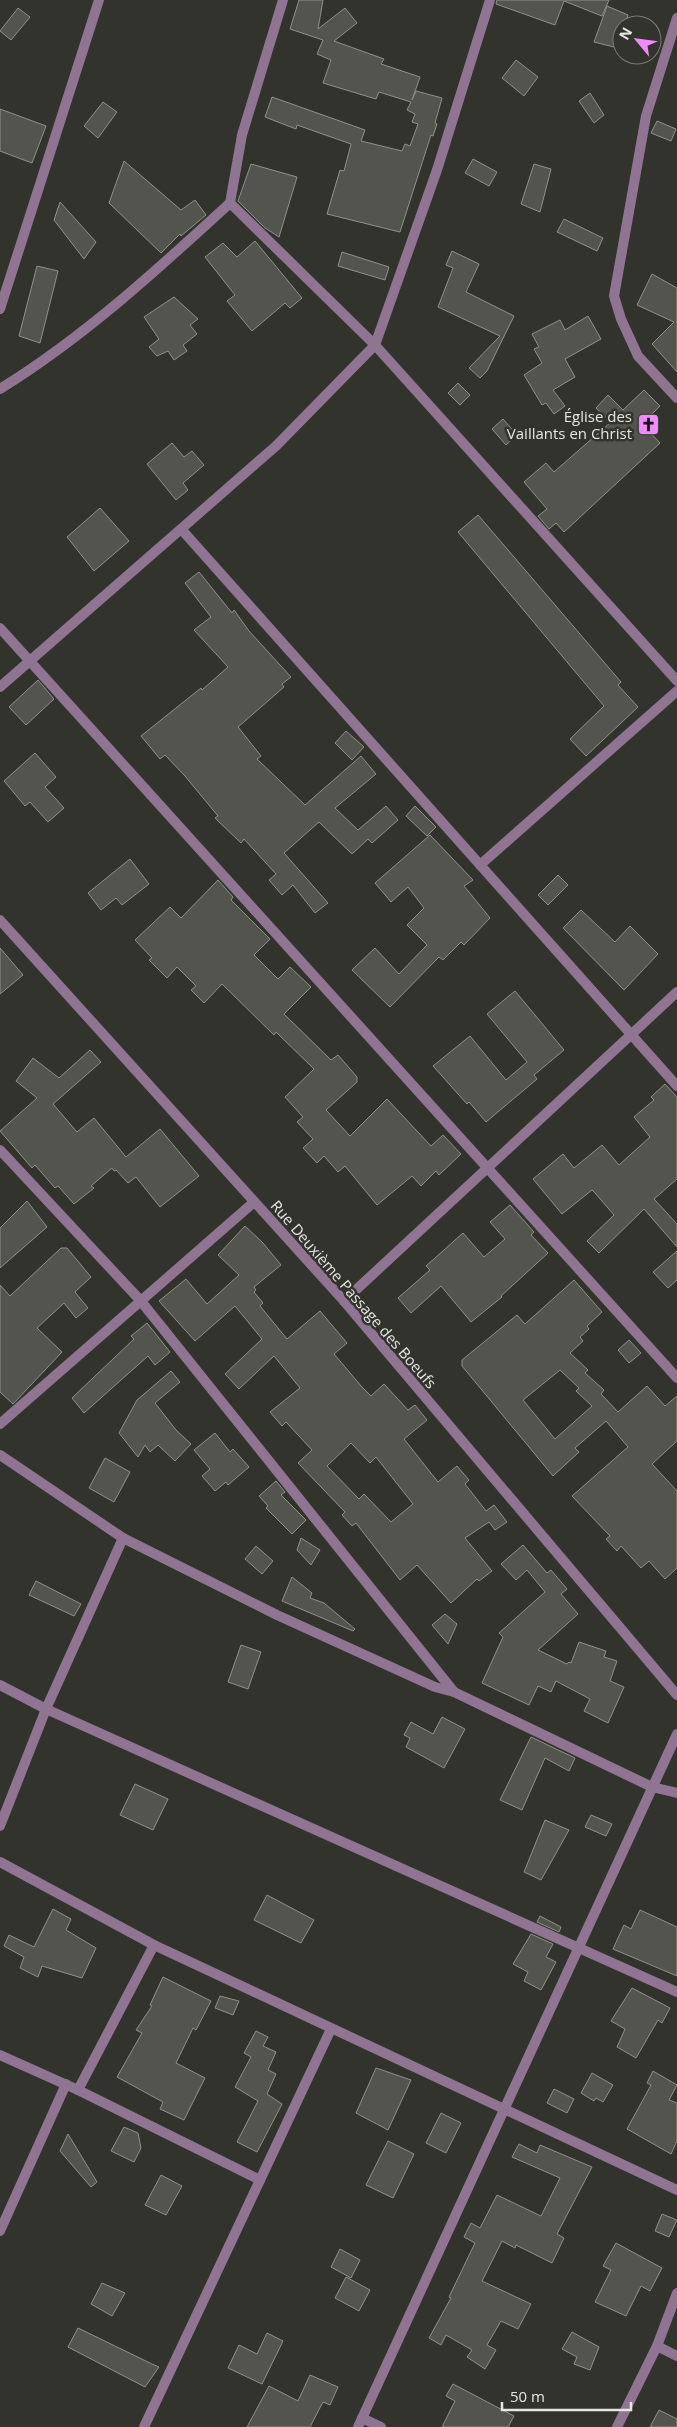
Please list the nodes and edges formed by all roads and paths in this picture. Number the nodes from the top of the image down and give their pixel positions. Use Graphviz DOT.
graph roads {
  1 [pos="99,0"];
  2 [pos="283,0"];
  3 [pos="490,0"];
  4 [pos="677,18"];
  5 [pos="230,203"];
  6 [pos="0,310"];
  7 [pos="375,345"];
  8 [pos="0,390"];
  9 [pos="677,398"];
  10 [pos="182,530"];
  11 [pos="0,628"];
  12 [pos="29,660"];
  13 [pos="677,681"];
  14 [pos="0,686"];
  15 [pos="677,691"];
  16 [pos="480,865"];
  17 [pos="0,920"];
  18 [pos="677,992"];
  19 [pos="630,1036"];
  20 [pos="677,1086"];
  21 [pos="0,1150"];
  22 [pos="488,1169"];
  23 [pos="254,1202"];
  24 [pos="140,1300"];
  25 [pos="344,1301"];
  26 [pos="677,1378"];
  27 [pos="0,1424"];
  28 [pos="0,1455"];
  29 [pos="122,1538"];
  30 [pos="0,1686"];
  31 [pos="454,1692"];
  32 [pos="677,1695"];
  33 [pos="46,1709"];
  34 [pos="677,1734"];
  35 [pos="652,1786"];
  36 [pos="677,1793"];
  37 [pos="0,1826"];
  38 [pos="0,1862"];
  39 [pos="154,1945"];
  40 [pos="579,1947"];
  41 [pos="677,1992"];
  42 [pos="331,2029"];
  43 [pos="0,2055"];
  44 [pos="66,2084"];
  45 [pos="78,2090"];
  46 [pos="503,2110"];
  47 [pos="260,2180"];
  48 [pos="677,2190"];
  49 [pos="0,2231"];
  50 [pos="677,2293"];
  51 [pos="657,2346"];
  52 [pos="677,2356"];
  53 [pos="360,2422"];
  54 [pos="144,2427"];
  55 [pos="381,2427"];
  56 [pos="617,2427"];
  1 -- 6 [label="street"];
  2 -- 5 [label="street"];
  3 -- 7 [label="street"];
  4 -- 9 [label="street"];
  5 -- 7 [label="street"];
  5 -- 8 [label="street"];
  7 -- 10 [label="street"];
  7 -- 13 [label="street"];
  10 -- 12 [label="street"];
  10 -- 16 [label="street"];
  11 -- 12 [label="street"];
  12 -- 14 [label="street"];
  12 -- 22 [label="street"];
  15 -- 16 [label="street"];
  16 -- 19 [label="street"];
  17 -- 23 [label="street, Rue Deuxième Passage des Boeufs"];
  18 -- 19 [label="street"];
  19 -- 20 [label="street"];
  19 -- 22 [label="street"];
  21 -- 24 [label="street"];
  22 -- 25 [label="street"];
  22 -- 26 [label="street"];
  23 -- 24 [label="street"];
  23 -- 25 [label="street, Rue Deuxième Passage des Boeufs"];
  24 -- 27 [label="street"];
  24 -- 31 [label="street"];
  25 -- 32 [label="street, Rue Deuxième Passage des Boeufs"];
  28 -- 29 [label="street"];
  29 -- 31 [label="street"];
  29 -- 33 [label="street"];
  30 -- 33 [label="street"];
  31 -- 35 [label="street"];
  33 -- 37 [label="street"];
  33 -- 40 [label="street"];
  34 -- 35 [label="street"];
  35 -- 36 [label="street"];
  35 -- 40 [label="street"];
  38 -- 39 [label="street"];
  39 -- 42 [label="street"];
  39 -- 45 [label="street"];
  40 -- 41 [label="street"];
  40 -- 46 [label="street"];
  42 -- 46 [label="street"];
  42 -- 47 [label="street"];
  43 -- 44 [label="street"];
  44 -- 45 [label="street"];
  44 -- 49 [label="street"];
  45 -- 47 [label="street"];
  46 -- 48 [label="street"];
  46 -- 53 [label="street"];
  47 -- 54 [label="street"];
  50 -- 51 [label="street"];
  51 -- 52 [label="street"];
  51 -- 56 [label="street"];
  53 -- 55 [label="street"];
}
